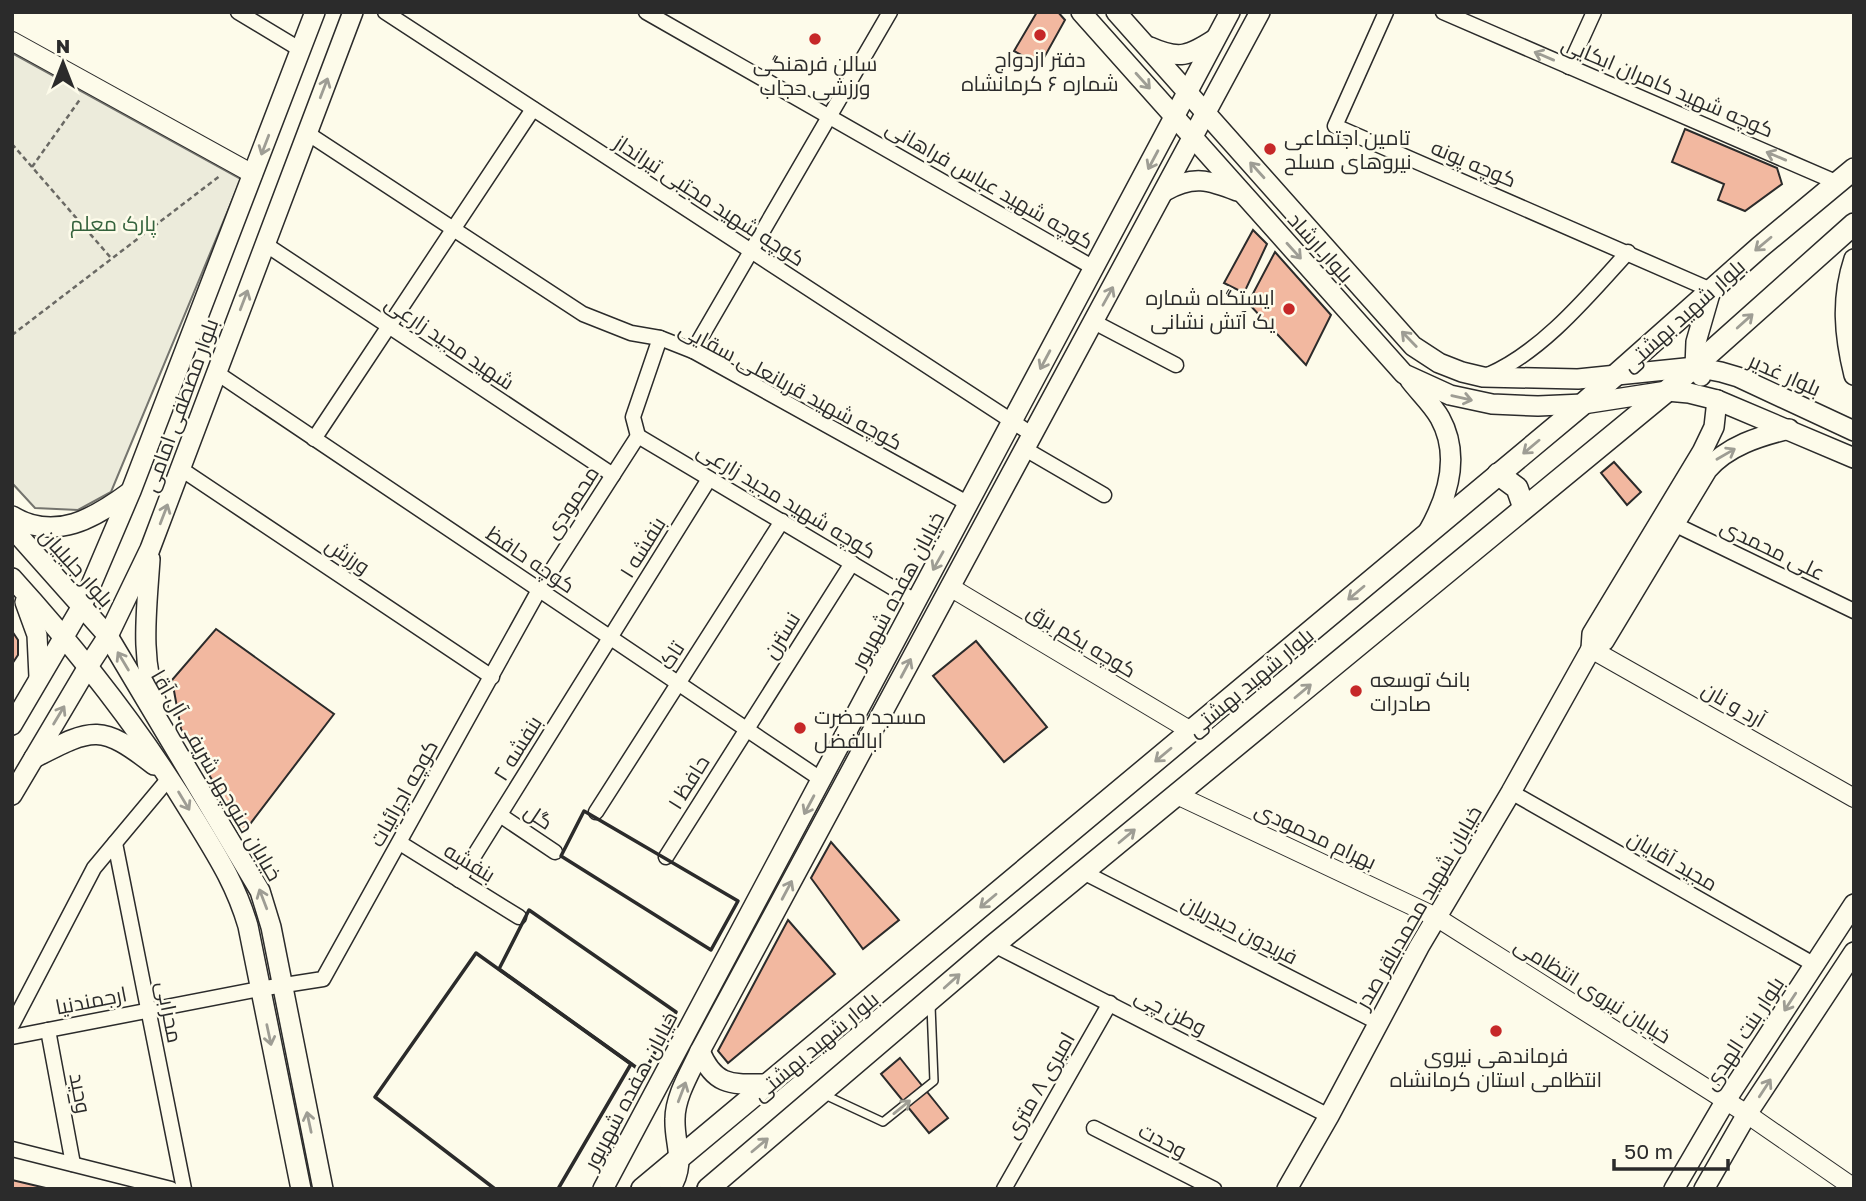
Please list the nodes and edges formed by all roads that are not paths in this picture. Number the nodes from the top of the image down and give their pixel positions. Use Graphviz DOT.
graph roads {
  1 [pos="238,12"];
  2 [pos="315,12"];
  3 [pos="352,12"];
  4 [pos="385,12"];
  5 [pos="646,12"];
  6 [pos="890,12"];
  7 [pos="1081,12"];
  8 [pos="1116,12"];
  9 [pos="1230,12"];
  10 [pos="1259,12"];
  11 [pos="1386,12"];
  12 [pos="1443,12"];
  13 [pos="1594,12"];
  14 [pos="1216,38"];
  15 [pos="12,41"];
  16 [pos="1146,45"];
  17 [pos="301,50"];
  18 [pos="1569,67"];
  19 [pos="1187,92"];
  20 [pos="533,109"];
  21 [pos="1206,113"];
  22 [pos="829,117"];
  23 [pos="1175,118"];
  24 [pos="307,133"];
  25 [pos="1193,138"];
  26 [pos="253,174"];
  27 [pos="1846,176"];
  28 [pos="1165,191"];
  29 [pos="1240,192"];
  30 [pos="1854,224"];
  31 [pos="453,229"];
  32 [pos="265,244"];
  33 [pos="751,252"];
  34 [pos="1628,252"];
  35 [pos="1334,255"];
  36 [pos="1854,259"];
  37 [pos="1094,268"];
  38 [pos="1314,272"];
  39 [pos="1711,290"];
  40 [pos="1094,322"];
  41 [pos="389,326"];
  42 [pos="660,338"];
  43 [pos="693,351"];
  44 [pos="1176,365"];
  45 [pos="1695,367"];
  46 [pos="216,373"];
  47 [pos="1405,374"];
  48 [pos="1854,375"];
  49 [pos="1483,377"];
  50 [pos="1613,377"];
  51 [pos="1667,391"];
  52 [pos="1717,400"];
  53 [pos="1583,404"];
  54 [pos="1012,422"];
  55 [pos="1789,429"];
  56 [pos="1854,431"];
  57 [pos="638,436"];
  58 [pos="314,439"];
  59 [pos="1029,442"];
  60 [pos="1854,458"];
  61 [pos="181,469"];
  62 [pos="1498,474"];
  63 [pos="613,475"];
  64 [pos="709,479"];
  65 [pos="131,491"];
  66 [pos="1104,495"];
  67 [pos="969,504"];
  68 [pos="1524,508"];
  69 [pos="12,516"];
  70 [pos="782,522"];
  71 [pos="1674,524"];
  72 [pos="12,528"];
  73 [pos="1426,534"];
  74 [pos="150,550"];
  75 [pos="852,563"];
  76 [pos="14,580"];
  77 [pos="950,587"];
  78 [pos="539,590"];
  79 [pos="915,601"];
  80 [pos="82,606"];
  81 [pos="1854,611"];
  82 [pos="108,636"];
  83 [pos="63,638"];
  84 [pos="610,638"];
  85 [pos="1591,649"];
  86 [pos="89,665"];
  87 [pos="39,677"];
  88 [pos="492,677"];
  89 [pos="678,683"];
  90 [pos="12,726"];
  91 [pos="746,729"];
  92 [pos="1191,731"];
  93 [pos="176,749"];
  94 [pos="33,759"];
  95 [pos="170,777"];
  96 [pos="822,780"];
  97 [pos="1511,792"];
  98 [pos="12,795"];
  99 [pos="1177,795"];
  100 [pos="1854,798"];
  101 [pos="596,812"];
  102 [pos="500,815"];
  103 [pos="115,843"];
  104 [pos="400,843"];
  105 [pos="555,852"];
  106 [pos="666,857"];
  107 [pos="1083,872"];
  108 [pos="459,880"];
  109 [pos="1854,904"];
  110 [pos="519,916"];
  111 [pos="1436,917"];
  112 [pos="994,944"];
  113 [pos="1854,952"];
  114 [pos="1815,965"];
  115 [pos="281,985"];
  116 [pos="259,989"];
  117 [pos="930,1001"];
  118 [pos="1110,1003"];
  119 [pos="149,1010"];
  120 [pos="1377,1022"];
  121 [pos="12,1025"];
  122 [pos="48,1030"];
  123 [pos="12,1037"];
  124 [pos="700,1051"];
  125 [pos="769,1084"];
  126 [pos="821,1093"];
  127 [pos="1726,1100"];
  128 [pos="1748,1114"];
  129 [pos="1329,1116"];
  130 [pos="1094,1128"];
  131 [pos="12,1149"];
  132 [pos="680,1159"];
  133 [pos="73,1164"];
  134 [pos="1854,1188"];
  135 [pos="171,1189"];
  136 [pos="184,1189"];
  137 [pos="301,1189"];
  138 [pos="323,1189"];
  139 [pos="603,1189"];
  140 [pos="642,1189"];
  141 [pos="670,1189"];
  142 [pos="708,1189"];
  143 [pos="1004,1189"];
  144 [pos="1214,1189"];
  145 [pos="1287,1189"];
  146 [pos="1674,1189"];
  147 [pos="1704,1189"];
  1 -- 17 [label="street"];
  2 -- 17 [label="main road, بلوار مصطفی امامی"];
  24 -- 3 [label="main road, بلوار مصطفی امامی, one-way"];
  4 -- 20 [label="street, کوچه شهید مجتبی تیرانداز"];
  5 -- 22 [label="street, کوچه شهید عباس فراهانی"];
  6 -- 22 [label="street"];
  7 -- 23 [label="main road, بلوار ارشاد, one-way"];
  8 -- 16 [label="main road, بلوار ارشاد"];
  9 -- 14 [label="main road, خیابان هفده شهریور"];
  10 -- 21 [label="main road, خیابان هفده شهریور"];
  11 -- 34 [label="street, کوچه پونه"];
  18 -- 12 [label="street, کوچه شهید کامران ابکایی, one-way"];
  13 -- 18 [label="street"];
  14 -- 16 [label="main road"];
  14 -- 19 [label="main road, خیابان هفده شهریور"];
  15 -- 26 [label="street"];
  16 -- 19 [label="main road, بلوار ارشاد"];
  17 -- 26 [label="main road, بلوار مصطفی امامی, one-way"];
  27 -- 18 [label="street, کوچه شهید کامران ابکایی, one-way"];
  19 -- 21 [label="main road, بلوار ارشاد"];
  19 -- 23 [label="main road, خیابان هفده شهریور"];
  20 -- 31 [label="street"];
  20 -- 33 [label="street, کوچه شهید مجتبی تیرانداز"];
  21 -- 25 [label="main road, خیابان هفده شهریور"];
  35 -- 21 [label="main road, بلوار ارشاد, one-way"];
  22 -- 33 [label="street"];
  22 -- 37 [label="street, کوچه شهید عباس فراهانی"];
  23 -- 25 [label="main road, بلوار ارشاد"];
  23 -- 37 [label="main road, خیابان هفده شهریور, one-way"];
  24 -- 31 [label="street, کوچه شهید قربانعلی سقایی"];
  24 -- 32 [label="main road, بلوار مصطفی امامی"];
  25 -- 28 [label="main road, خیابان هفده شهریور"];
  25 -- 29 [label="main road, بلوار ارشاد"];
  26 -- 65 [label="main road, بلوار مصطفی امامی"];
  27 -- 39 [label="main road, بلوار شهید بهشتی, one-way"];
  28 -- 29 [label="main road"];
  40 -- 28 [label="main road, خیابان هفده شهریور, one-way"];
  29 -- 38 [label="main road, بلوار ارشاد, one-way"];
  45 -- 30 [label="main road, بلوار شهید بهشتی, one-way"];
  31 -- 41 [label="street"];
  31 -- 42 [label="street, کوچه شهید قربانعلی سقایی"];
  32 -- 41 [label="street, شهید مجید زارعی"];
  46 -- 32 [label="main road, بلوار مصطفی امامی, one-way"];
  33 -- 43 [label="street"];
  33 -- 54 [label="street, کوچه شهید مجتبی تیرانداز"];
  34 -- 39 [label="street, کوچه پونه"];
  34 -- 49 [label="street"];
  35 -- 38 [label="main road"];
  49 -- 35 [label="main road, بلوار ارشاد, one-way"];
  36 -- 48 [label="main road"];
  37 -- 54 [label="main road, خیابان هفده شهریور, one-way"];
  38 -- 47 [label="main road, بلوار ارشاد"];
  39 -- 45 [label="main road"];
  39 -- 50 [label="main road, بلوار شهید بهشتی"];
  40 -- 44 [label="street"];
  40 -- 59 [label="main road, خیابان هفده شهریور"];
  41 -- 58 [label="street"];
  41 -- 63 [label="street, شهید مجید زارعی"];
  42 -- 43 [label="street, کوچه شهید قربانعلی سقایی"];
  42 -- 57 [label="street"];
  43 -- 67 [label="street, کوچه شهید قربانعلی سقایی"];
  45 -- 50 [label="main road, بلوار ارشاد"];
  45 -- 51 [label="main road, بلوار شهید بهشتی"];
  45 -- 52 [label="main road"];
  45 -- 56 [label="main road, بلوار غدیر"];
  46 -- 58 [label="street, کوچه حافظ"];
  46 -- 61 [label="main road, بلوار مصطفی امامی"];
  47 -- 53 [label="main road, بلوار ارشاد, one-way"];
  47 -- 73 [label="main road"];
  49 -- 50 [label="main road, بلوار ارشاد"];
  50 -- 53 [label="main road, بلوار شهید بهشتی"];
  51 -- 52 [label="main road, بلوار ارشاد"];
  51 -- 53 [label="main road, بلوار ارشاد"];
  51 -- 68 [label="main road, بلوار شهید بهشتی"];
  52 -- 55 [label="main road"];
  52 -- 85 [label="main road, خیابان شهید محمدباقر صدر"];
  53 -- 62 [label="main road, بلوار شهید بهشتی, one-way"];
  54 -- 59 [label="street, کوچه شهید مجتبی تیرانداز"];
  54 -- 67 [label="main road, خیابان هفده شهریور"];
  55 -- 60 [label="main road"];
  71 -- 55 [label="main road, خیابان شهید محمدباقر صدر, one-way"];
  57 -- 63 [label="street, محمودی"];
  57 -- 64 [label="street, کوچه شهید مجید زارعی"];
  58 -- 78 [label="street, کوچه حافظ"];
  59 -- 66 [label="street, کوچه شهید مجتبی تیرانداز"];
  59 -- 77 [label="main road, خیابان هفده شهریور"];
  74 -- 61 [label="main road, بلوار مصطفی امامی, one-way"];
  61 -- 88 [label="street, ورزش"];
  62 -- 68 [label="main road"];
  62 -- 73 [label="main road, بلوار شهید بهشتی"];
  63 -- 78 [label="street, محمودی"];
  64 -- 70 [label="street, کوچه شهید مجید زارعی"];
  64 -- 84 [label="street, بنفشه ۱"];
  65 -- 69 [label="main road"];
  65 -- 80 [label="main road, بلوار مصطفی امامی"];
  67 -- 79 [label="main road, خیابان هفده شهریور, one-way"];
  99 -- 68 [label="main road, بلوار شهید بهشتی, one-way"];
  70 -- 75 [label="street, کوچه شهید مجید زارعی"];
  70 -- 89 [label="street, تاک"];
  71 -- 81 [label="street, علی محمدی"];
  71 -- 85 [label="main road, خیابان شهید محمدباقر صدر"];
  72 -- 80 [label="main road, بلوار جلیلیان"];
  73 -- 92 [label="main road, بلوار شهید بهشتی, one-way"];
  74 -- 82 [label="main road, بلوار مصطفی امامی"];
  74 -- 93 [label="main road"];
  75 -- 79 [label="street, کوچه شهید مجید زارعی"];
  75 -- 91 [label="street, نسترن"];
  76 -- 83 [label="main road"];
  76 -- 87 [label="main road"];
  77 -- 92 [label="street, کوچه یکم برق"];
  124 -- 77 [label="main road, خیابان هفده شهریور, one-way"];
  78 -- 84 [label="street, کوچه حافظ"];
  78 -- 88 [label="street, کوچه اجرائیات"];
  79 -- 96 [label="main road, خیابان هفده شهریور"];
  80 -- 82 [label="main road, بلوار جلیلیان"];
  80 -- 83 [label="main road, بلوار مصطفی امامی"];
  82 -- 86 [label="main road, بلوار مصطفی امامی"];
  93 -- 82 [label="main road, خیابان منوچهر شریفی آل آقا, one-way"];
  83 -- 86 [label="main road"];
  83 -- 87 [label="main road, بلوار مصطفی امامی"];
  84 -- 89 [label="street, کوچه حافظ"];
  84 -- 102 [label="street, بنفشه ۲"];
  85 -- 97 [label="main road, خیابان شهید محمدباقر صدر"];
  85 -- 100 [label="street, آرد و نان"];
  94 -- 86 [label="main road, بلوار مصطفی امامی, one-way"];
  86 -- 95 [label="main road, خیابان منوچهر شریفی آل آقا"];
  87 -- 90 [label="main road, بلوار مصطفی امامی"];
  88 -- 104 [label="street, کوچه اجرائیات"];
  89 -- 91 [label="street, کوچه حافظ"];
  89 -- 101 [label="street, تاک"];
  91 -- 96 [label="street, کوچه حافظ"];
  91 -- 106 [label="street, حافظ ۱"];
  92 -- 125 [label="main road, بلوار شهید بهشتی, one-way"];
  115 -- 93 [label="main road, خیابان منوچهر شریفی آل آقا, one-way"];
  94 -- 95 [label="main road"];
  94 -- 98 [label="main road, بلوار مصطفی امامی"];
  95 -- 103 [label="street"];
  95 -- 116 [label="main road, خیابان منوچهر شریفی آل آقا, one-way"];
  96 -- 139 [label="main road, خیابان هفده شهریور, one-way"];
  97 -- 111 [label="main road, خیابان شهید محمدباقر صدر"];
  97 -- 114 [label="street, مجید آقایان"];
  107 -- 99 [label="main road, بلوار شهید بهشتی, one-way"];
  99 -- 111 [label="street, بهرام محمودی"];
  102 -- 105 [label="street, گل"];
  102 -- 108 [label="street, بنفشه ۲"];
  103 -- 119 [label="street, محرابی"];
  103 -- 121 [label="street"];
  104 -- 108 [label="street, بنفشه"];
  104 -- 115 [label="street, کوچه اجرائیات"];
  107 -- 112 [label="main road, بلوار شهید بهشتی"];
  107 -- 120 [label="street, فریدون حیدریان"];
  108 -- 110 [label="street, بنفشه"];
  109 -- 114 [label="main road, بلوار بنت الهدی"];
  111 -- 120 [label="main road, خیابان شهید محمدباقر صدر"];
  111 -- 127 [label="street, خیابان نیروی انتظامی"];
  117 -- 112 [label="main road, بلوار شهید بهشتی, one-way"];
  112 -- 118 [label="street, وطن چی"];
  128 -- 113 [label="main road, one-way"];
  114 -- 127 [label="main road, بلوار بنت الهدی, one-way"];
  115 -- 116 [label="street, ارجمندنیا"];
  138 -- 115 [label="main road, خیابان منوچهر شریفی آل آقا, one-way"];
  116 -- 119 [label="street, ارجمندنیا"];
  116 -- 137 [label="main road, خیابان منوچهر شریفی آل آقا, one-way"];
  117 -- 126 [label="main road, بلوار شهید بهشتی"];
  126 -- 117 [label="lane, one-way"];
  118 -- 129 [label="street, وطن چی"];
  118 -- 143 [label="street, امیری ۸ متری"];
  119 -- 122 [label="street, ارجمندنیا"];
  119 -- 136 [label="street, محرابی"];
  120 -- 129 [label="main road, خیابان شهید محمدباقر صدر"];
  122 -- 123 [label="street, ارجمندنیا"];
  122 -- 133 [label="street, وحید"];
  124 -- 125 [label="main road"];
  132 -- 124 [label="main road, خیابان هفده شهریور, one-way"];
  125 -- 132 [label="main road, بلوار شهید بهشتی"];
  142 -- 126 [label="main road, بلوار شهید بهشتی, one-way"];
  127 -- 128 [label="street, خیابان نیروی انتظامی"];
  127 -- 146 [label="main road, بلوار بنت الهدی"];
  128 -- 134 [label="street, خیابان نیروی انتظامی"];
  128 -- 147 [label="main road"];
  129 -- 145 [label="main road, خیابان شهید محمدباقر صدر"];
  130 -- 144 [label="street, وحدت"];
  131 -- 133 [label="street"];
  132 -- 140 [label="main road, بلوار شهید بهشتی"];
  132 -- 141 [label="main road"];
  133 -- 135 [label="street"];
}
